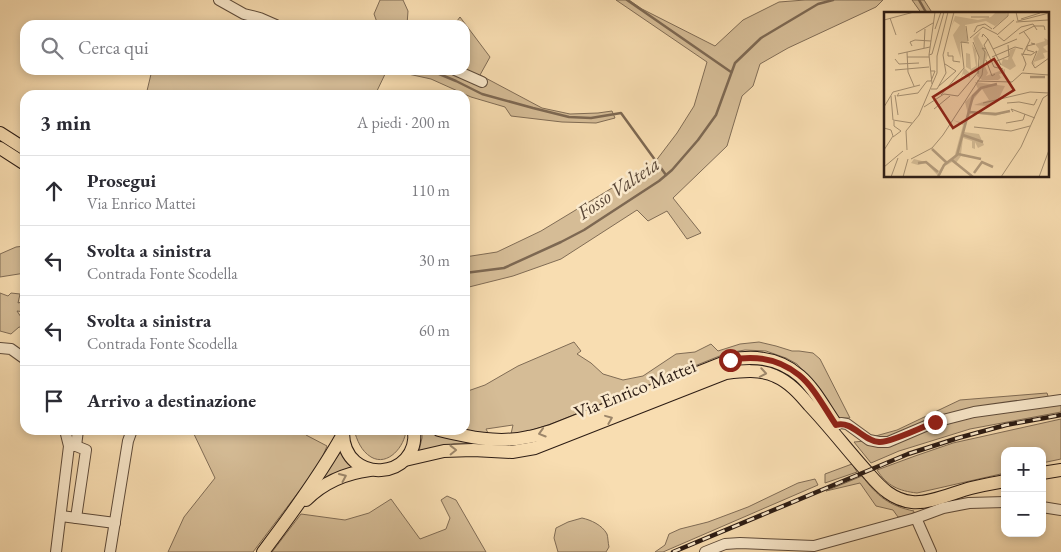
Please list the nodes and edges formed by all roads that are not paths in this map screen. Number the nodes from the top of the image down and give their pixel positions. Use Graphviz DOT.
graph roads {
  1 [pos="219,0"];
  2 [pos="265,20"];
  3 [pos="467,75"];
  4 [pos="482,82"];
  5 [pos="0,133"];
  6 [pos="20,146"];
  7 [pos="0,148"];
  8 [pos="20,161"];
  9 [pos="0,348"];
  10 [pos="20,355"];
  11 [pos="1061,400"];
  12 [pos="836,425"];
  13 [pos="67,435"];
  14 [pos="76,435"];
  15 [pos="130,435"];
  16 [pos="342,435"];
  17 [pos="343,435"];
  18 [pos="414,435"];
  19 [pos="462,435"];
  20 [pos="467,435"];
  21 [pos="471,437"];
  22 [pos="72,446"];
  23 [pos="405,460"];
  24 [pos="1061,465"];
  25 [pos="1046,467"];
  26 [pos="370,470"];
  27 [pos="1061,470"];
  28 [pos="1046,472"];
  29 [pos="1001,477"];
  30 [pos="1001,482"];
  31 [pos="1001,502"];
  32 [pos="1046,508"];
  33 [pos="1061,510"];
  34 [pos="292,514"];
  35 [pos="61,516"];
  36 [pos="76,518"];
  37 [pos="916,518"];
  38 [pos="115,523"];
  39 [pos="56,552"];
  40 [pos="110,552"];
  41 [pos="262,552"];
  42 [pos="705,552"];
  43 [pos="931,552"];
  1 -- 2 [label="street"];
  3 -- 4 [label="street"];
  5 -- 6 [label="main road"];
  7 -- 8 [label="main road"];
  9 -- 10 [label="street"];
  11 -- 12 [label="street"];
  12 -- 21 [label="main road, Via Enrico Mattei, one-way"];
  12 -- 29 [label="main road, Via Enrico Mattei"];
  13 -- 22 [label="street"];
  14 -- 22 [label="street"];
  15 -- 38 [label="street"];
  16 -- 34 [label="main road"];
  17 -- 26 [label="main road"];
  18 -- 23 [label="main road"];
  19 -- 21 [label="main road, Via Enrico Mattei"];
  20 -- 21 [label="main road"];
  22 -- 35 [label="street"];
  22 -- 36 [label="street"];
  23 -- 26 [label="main road, Via Enrico Mattei"];
  23 -- 30 [label="main road, Via Enrico Mattei, one-way"];
  24 -- 25 [label="main road"];
  34 -- 26 [label="main road, Via Enrico Mattei, one-way"];
  27 -- 28 [label="main road"];
  31 -- 37 [label="street"];
  32 -- 33 [label="street"];
  34 -- 41 [label="main road"];
  35 -- 36 [label="street"];
  35 -- 39 [label="street"];
  36 -- 38 [label="street"];
  37 -- 42 [label="street"];
  37 -- 43 [label="street"];
  38 -- 40 [label="street"];
}
